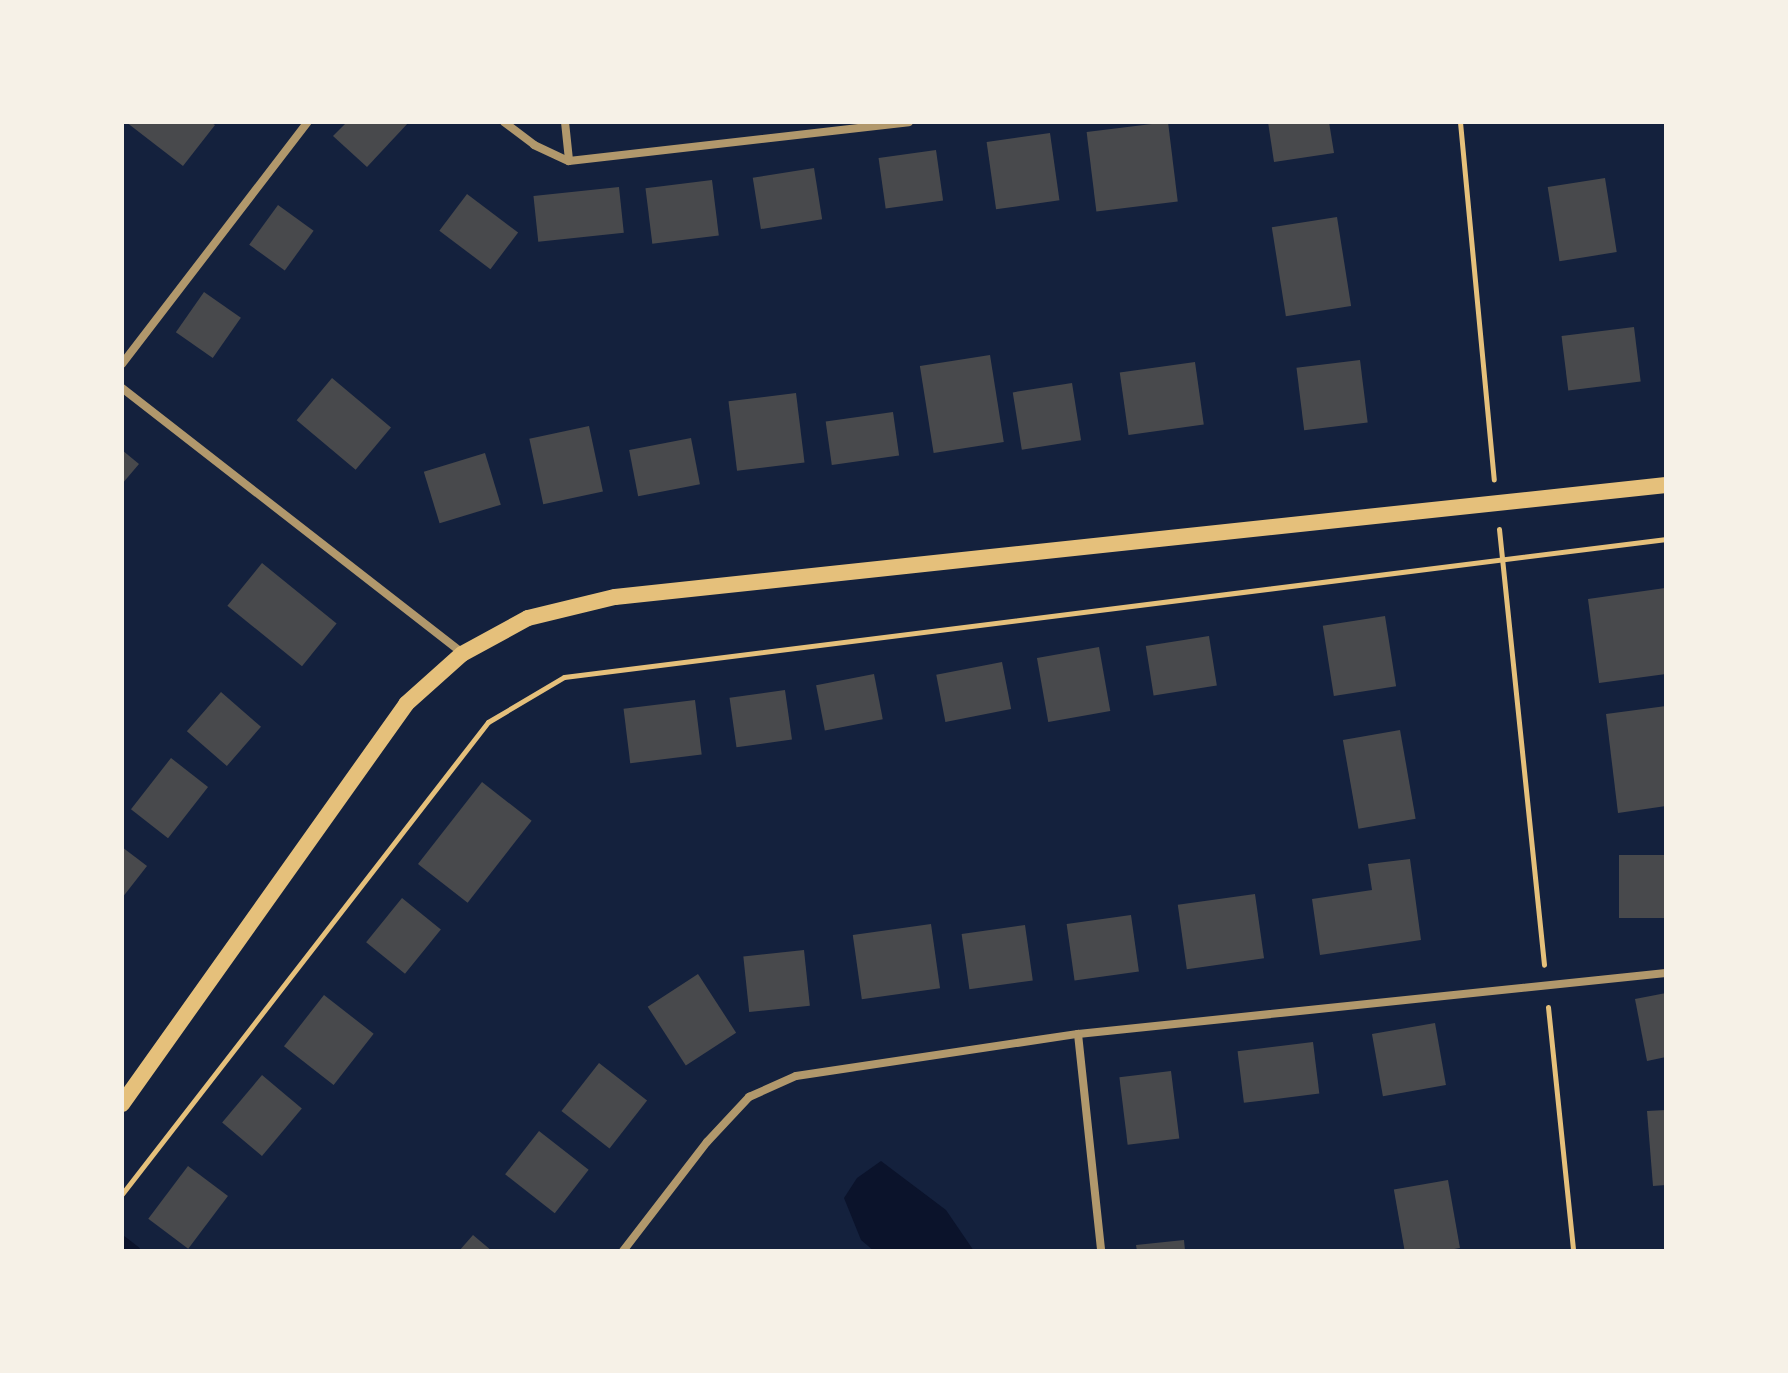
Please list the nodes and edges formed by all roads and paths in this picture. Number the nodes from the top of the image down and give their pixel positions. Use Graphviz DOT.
graph roads {
  1 [pos="308,122"];
  2 [pos="504,122"];
  3 [pos="565,122"];
  4 [pos="909,122"];
  5 [pos="1460,122"];
  6 [pos="569,161"];
  7 [pos="122,364"];
  8 [pos="122,388"];
  9 [pos="1666,485"];
  10 [pos="1496,503"];
  11 [pos="1666,539"];
  12 [pos="1501,558"];
  13 [pos="462,654"];
  14 [pos="1666,973"];
  15 [pos="1546,986"];
  16 [pos="1078,1034"];
  17 [pos="122,1104"];
  18 [pos="122,1194"];
  19 [pos="623,1251"];
  20 [pos="1101,1251"];
  21 [pos="1573,1251"];
  1 -- 7 [label="street"];
  2 -- 6 [label="street"];
  3 -- 6 [label="street"];
  4 -- 6 [label="street"];
  5 -- 10 [label="path"];
  8 -- 13 [label="street"];
  9 -- 10 [label="main road"];
  10 -- 12 [label="path"];
  10 -- 13 [label="main road"];
  11 -- 12 [label="path"];
  12 -- 15 [label="path"];
  12 -- 18 [label="path"];
  13 -- 17 [label="main road"];
  14 -- 15 [label="street"];
  15 -- 16 [label="street"];
  15 -- 21 [label="path"];
  16 -- 19 [label="street"];
  16 -- 20 [label="street"];
}
